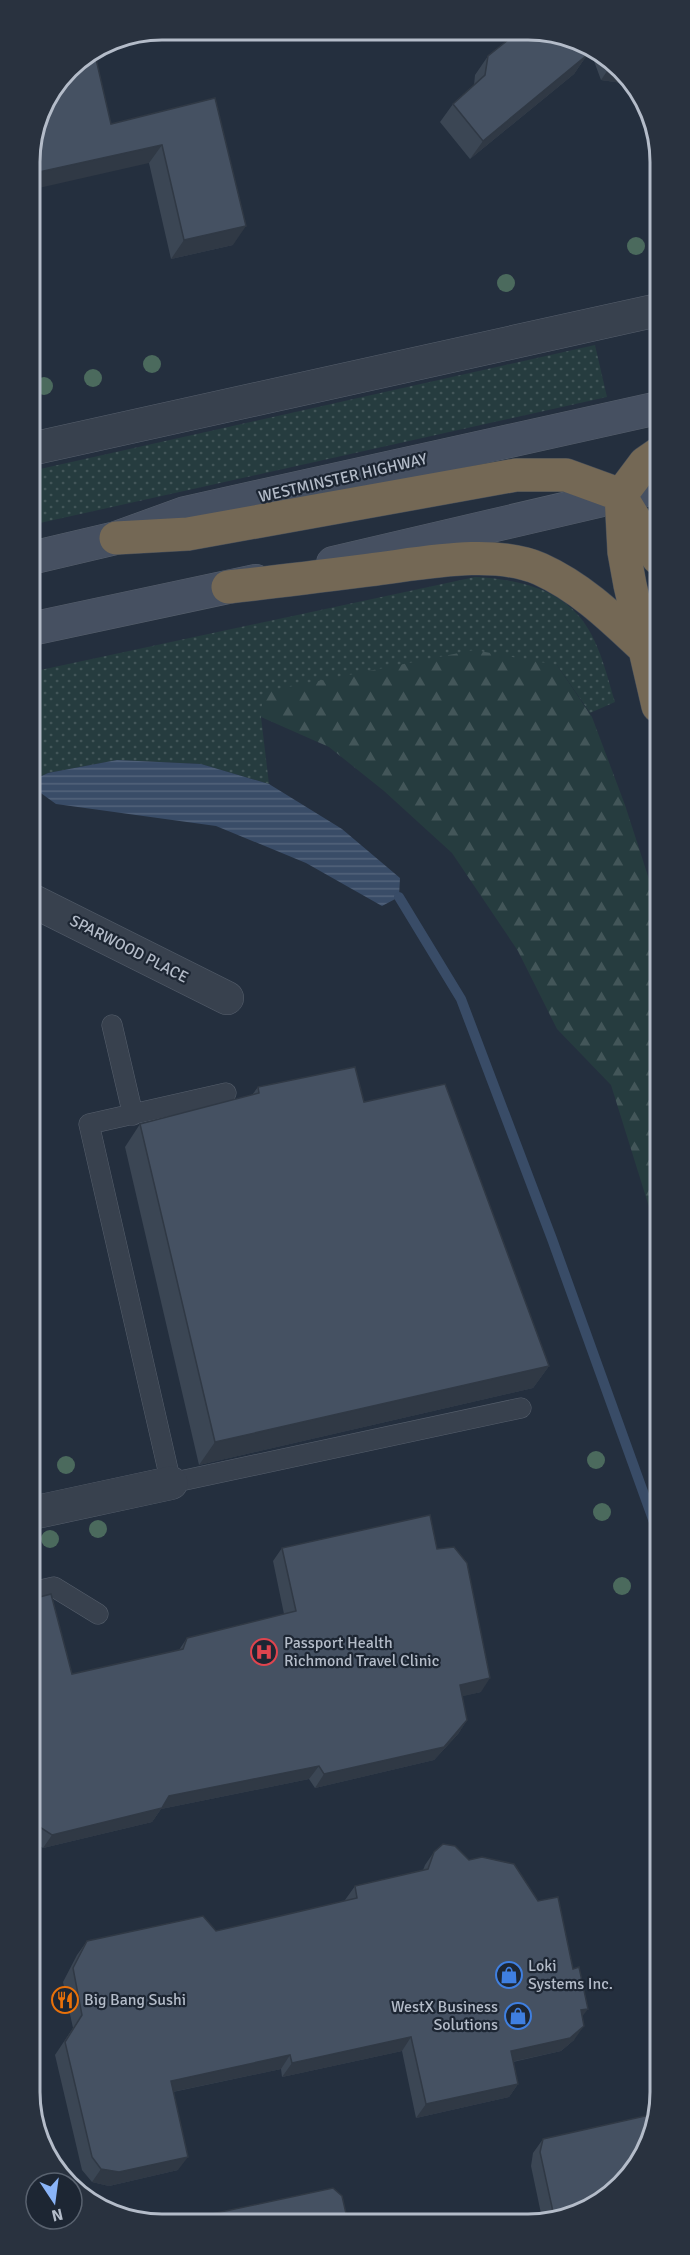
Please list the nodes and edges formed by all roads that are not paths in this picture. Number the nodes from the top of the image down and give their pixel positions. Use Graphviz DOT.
graph roads {
  1 [pos="650,312"];
  2 [pos="650,410"];
  3 [pos="41,447"];
  4 [pos="650,460"];
  5 [pos="650,489"];
  6 [pos="621,495"];
  7 [pos="116,538"];
  8 [pos="650,544"];
  9 [pos="41,556"];
  10 [pos="228,587"];
  11 [pos="41,627"];
  12 [pos="645,649"];
  13 [pos="650,670"];
  14 [pos="41,905"];
  15 [pos="227,998"];
  16 [pos="112,1025"];
  17 [pos="226,1093"];
  18 [pos="133,1115"];
  19 [pos="522,1408"];
  20 [pos="171,1483"];
  21 [pos="40,1511"];
  22 [pos="40,1590"];
  23 [pos="98,1614"];
  1 -- 3 [label="street"];
  2 -- 7 [label="main road, WESTMINSTER HIGHWAY"];
  4 -- 6 [label="highway"];
  5 -- 6 [label="main road"];
  6 -- 7 [label="highway"];
  6 -- 8 [label="highway"];
  6 -- 10 [label="main road"];
  6 -- 12 [label="highway"];
  7 -- 9 [label="main road, WESTMINSTER HIGHWAY"];
  10 -- 11 [label="main road"];
  10 -- 12 [label="highway"];
  12 -- 13 [label="highway"];
  14 -- 15 [label="street, SPARWOOD PLACE"];
  16 -- 18 [label="lane"];
  17 -- 18 [label="lane"];
  18 -- 20 [label="lane"];
  19 -- 20 [label="lane"];
  20 -- 21 [label="street"];
  22 -- 23 [label="lane"];
}
